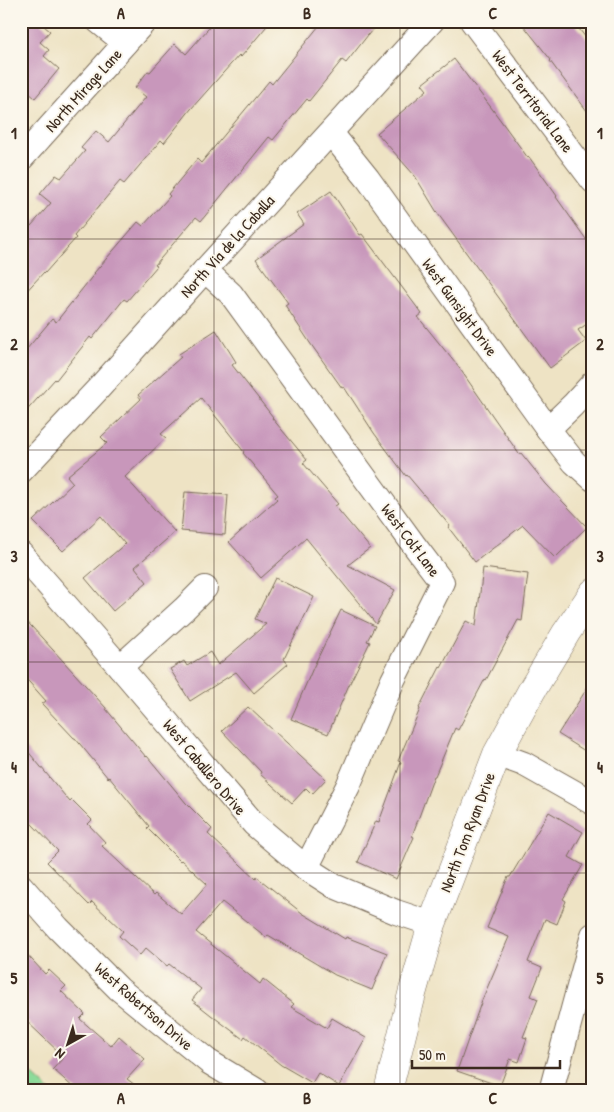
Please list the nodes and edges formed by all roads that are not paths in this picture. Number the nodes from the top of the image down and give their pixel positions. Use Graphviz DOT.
graph roads {
  1 [pos="98,21"];
  2 [pos="145,21"];
  3 [pos="432,21"];
  4 [pos="472,21"];
  5 [pos="125,43"];
  6 [pos="330,133"];
  7 [pos="21,159"];
  8 [pos="593,181"];
  9 [pos="205,270"];
  10 [pos="593,383"];
  11 [pos="548,429"];
  12 [pos="21,471"];
  13 [pos="593,479"];
  14 [pos="21,554"];
  15 [pos="205,588"];
  16 [pos="593,593"];
  17 [pos="120,667"];
  18 [pos="497,754"];
  19 [pos="593,803"];
  20 [pos="306,868"];
  21 [pos="21,886"];
  22 [pos="432,924"];
  23 [pos="593,935"];
  24 [pos="257,1091"];
  25 [pos="388,1091"];
  26 [pos="551,1091"];
  1 -- 5 [label="street"];
  2 -- 5 [label="street, North Mirage Lane"];
  3 -- 6 [label="street, North Via de la Caballa"];
  4 -- 8 [label="street, West Territorial Lane"];
  5 -- 7 [label="street, North Mirage Lane"];
  6 -- 9 [label="street, North Via de la Caballa"];
  6 -- 11 [label="street, West Gunsight Drive"];
  9 -- 12 [label="street, North Via de la Caballa"];
  9 -- 20 [label="street, West Colt Lane"];
  10 -- 11 [label="street"];
  11 -- 13 [label="street, West Gunsight Drive"];
  14 -- 17 [label="street, West Caballero Drive"];
  15 -- 17 [label="street"];
  16 -- 18 [label="street, North Tom Ryan Drive"];
  17 -- 20 [label="street, West Caballero Drive"];
  18 -- 19 [label="street"];
  18 -- 22 [label="street, North Tom Ryan Drive"];
  20 -- 22 [label="street, West Caballero Drive"];
  21 -- 24 [label="street, West Robertson Drive"];
  22 -- 25 [label="street, North Tom Ryan Drive"];
  23 -- 26 [label="street"];
}
